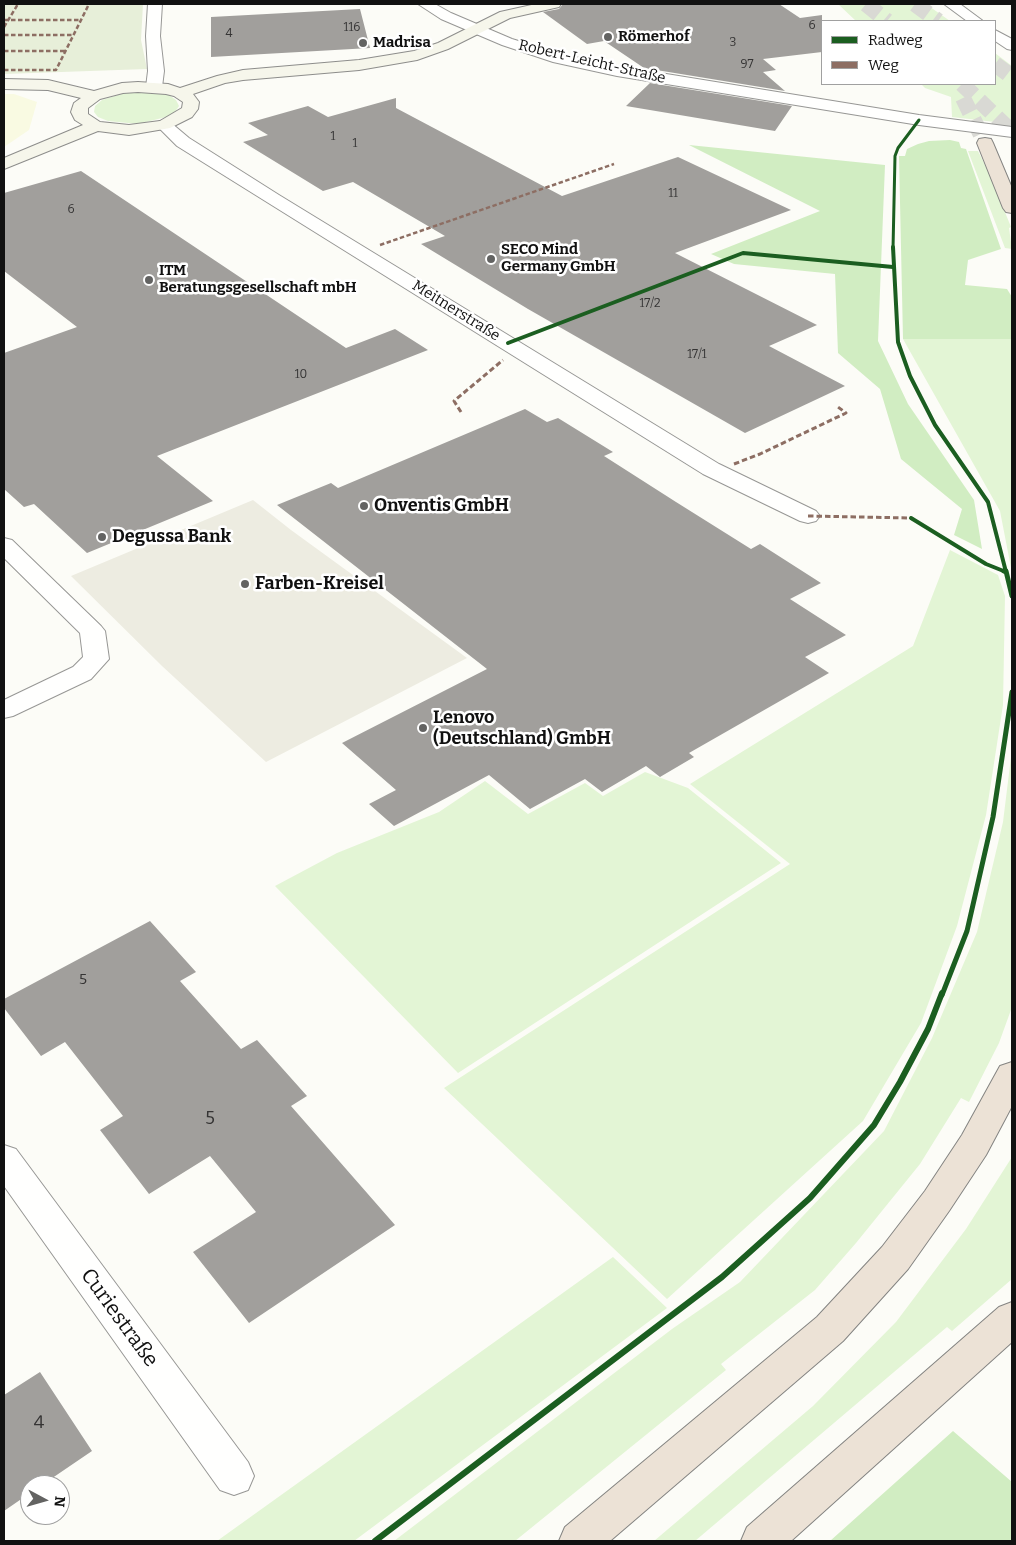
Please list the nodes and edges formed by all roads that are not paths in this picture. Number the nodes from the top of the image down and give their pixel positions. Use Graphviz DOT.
graph roads {
  1 [pos="155,4"];
  2 [pos="425,4"];
  3 [pos="554,4"];
  4 [pos="951,4"];
  5 [pos="975,20"];
  6 [pos="476,29"];
  7 [pos="996,35"];
  8 [pos="1012,46"];
  9 [pos="4,84"];
  10 [pos="154,87"];
  11 [pos="180,93"];
  12 [pos="94,96"];
  13 [pos="164,125"];
  14 [pos="96,126"];
  15 [pos="1012,132"];
  16 [pos="985,143"];
  17 [pos="4,164"];
  18 [pos="1012,208"];
  19 [pos="808,516"];
  20 [pos="4,545"];
  21 [pos="4,710"];
  22 [pos="1012,1074"];
  23 [pos="4,1159"];
  24 [pos="1012,1319"];
  25 [pos="234,1476"];
  26 [pos="579,1541"];
  27 [pos="761,1541"];
  1 -- 10 [label="street"];
  2 -- 6 [label="street, Robert-Leicht-Straße"];
  3 -- 6 [label="street"];
  4 -- 5 [label="street"];
  6 -- 11 [label="street"];
  6 -- 15 [label="street, Robert-Leicht-Straße"];
  7 -- 8 [label="street"];
  9 -- 12 [label="street"];
  10 -- 11 [label="street"];
  10 -- 12 [label="street"];
  11 -- 13 [label="street"];
  12 -- 14 [label="street"];
  13 -- 14 [label="street"];
  13 -- 19 [label="street, Meitnerstraße"];
  14 -- 17 [label="street"];
  16 -- 18 [label="highway"];
  20 -- 21 [label="street"];
  22 -- 26 [label="highway"];
  23 -- 25 [label="street, Curiestraße"];
  24 -- 27 [label="highway"];
}
